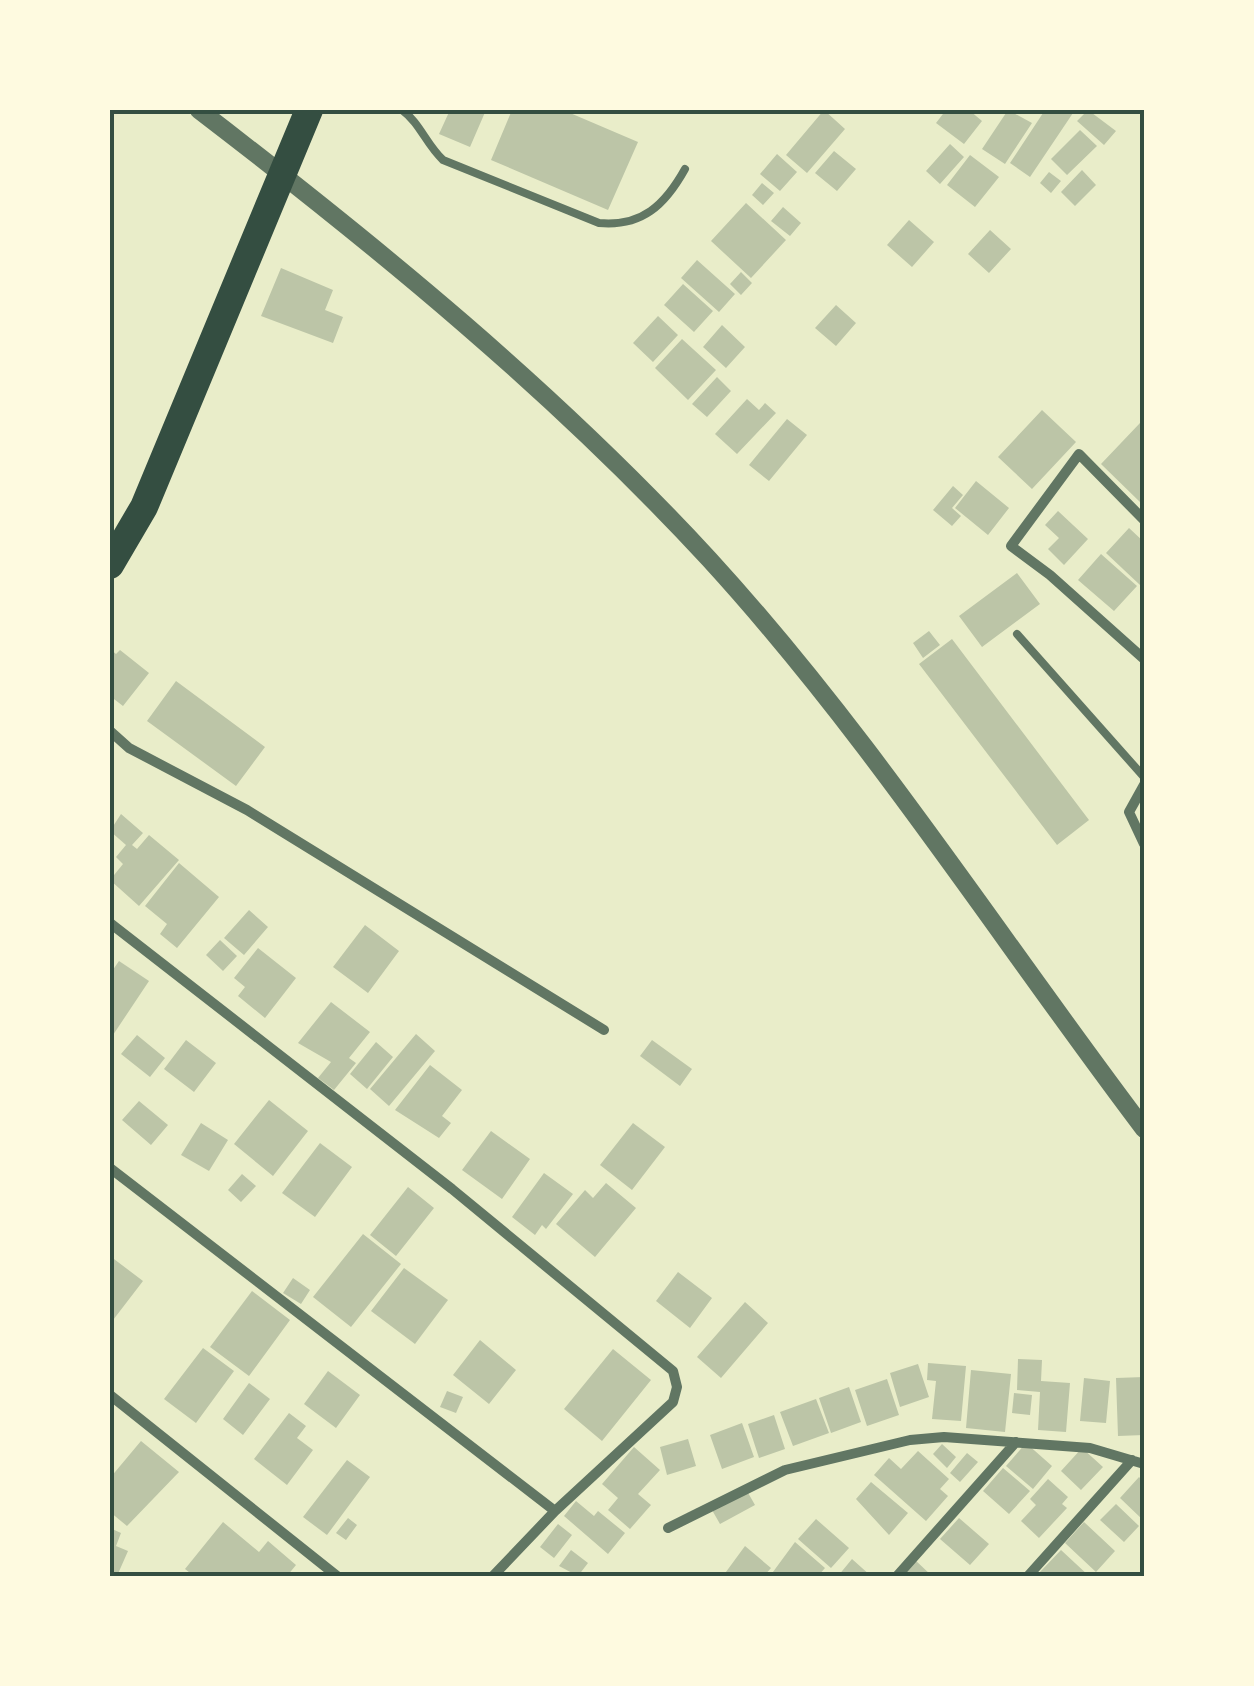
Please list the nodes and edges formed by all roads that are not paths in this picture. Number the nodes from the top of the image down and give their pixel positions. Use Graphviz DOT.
graph roads {
  1 [pos="199,110"];
  2 [pos="309,110"];
  3 [pos="402,110"];
  4 [pos="685,169"];
  5 [pos="282,174"];
  6 [pos="1144,520"];
  7 [pos="110,565"];
  8 [pos="1018,634"];
  9 [pos="1144,660"];
  10 [pos="110,731"];
  11 [pos="1144,777"];
  12 [pos="1144,785"];
  13 [pos="1144,844"];
  14 [pos="110,923"];
  15 [pos="604,1030"];
  16 [pos="1144,1130"];
  17 [pos="110,1168"];
  18 [pos="110,1395"];
  19 [pos="1016,1442"];
  20 [pos="1132,1460"];
  21 [pos="1144,1464"];
  22 [pos="555,1511"];
  23 [pos="668,1528"];
  24 [pos="337,1576"];
  25 [pos="493,1576"];
  26 [pos="897,1576"];
  27 [pos="1028,1576"];
  1 -- 5 [label="street"];
  2 -- 5 [label="highway"];
  3 -- 4 [label="lane"];
  5 -- 7 [label="highway"];
  5 -- 16 [label="street"];
  6 -- 9 [label="street"];
  8 -- 11 [label="lane"];
  10 -- 15 [label="street"];
  12 -- 13 [label="street"];
  14 -- 22 [label="street"];
  17 -- 22 [label="street"];
  18 -- 24 [label="street"];
  19 -- 20 [label="street"];
  19 -- 23 [label="street"];
  19 -- 26 [label="street"];
  20 -- 21 [label="street"];
  20 -- 27 [label="street"];
  22 -- 25 [label="street"];
}
